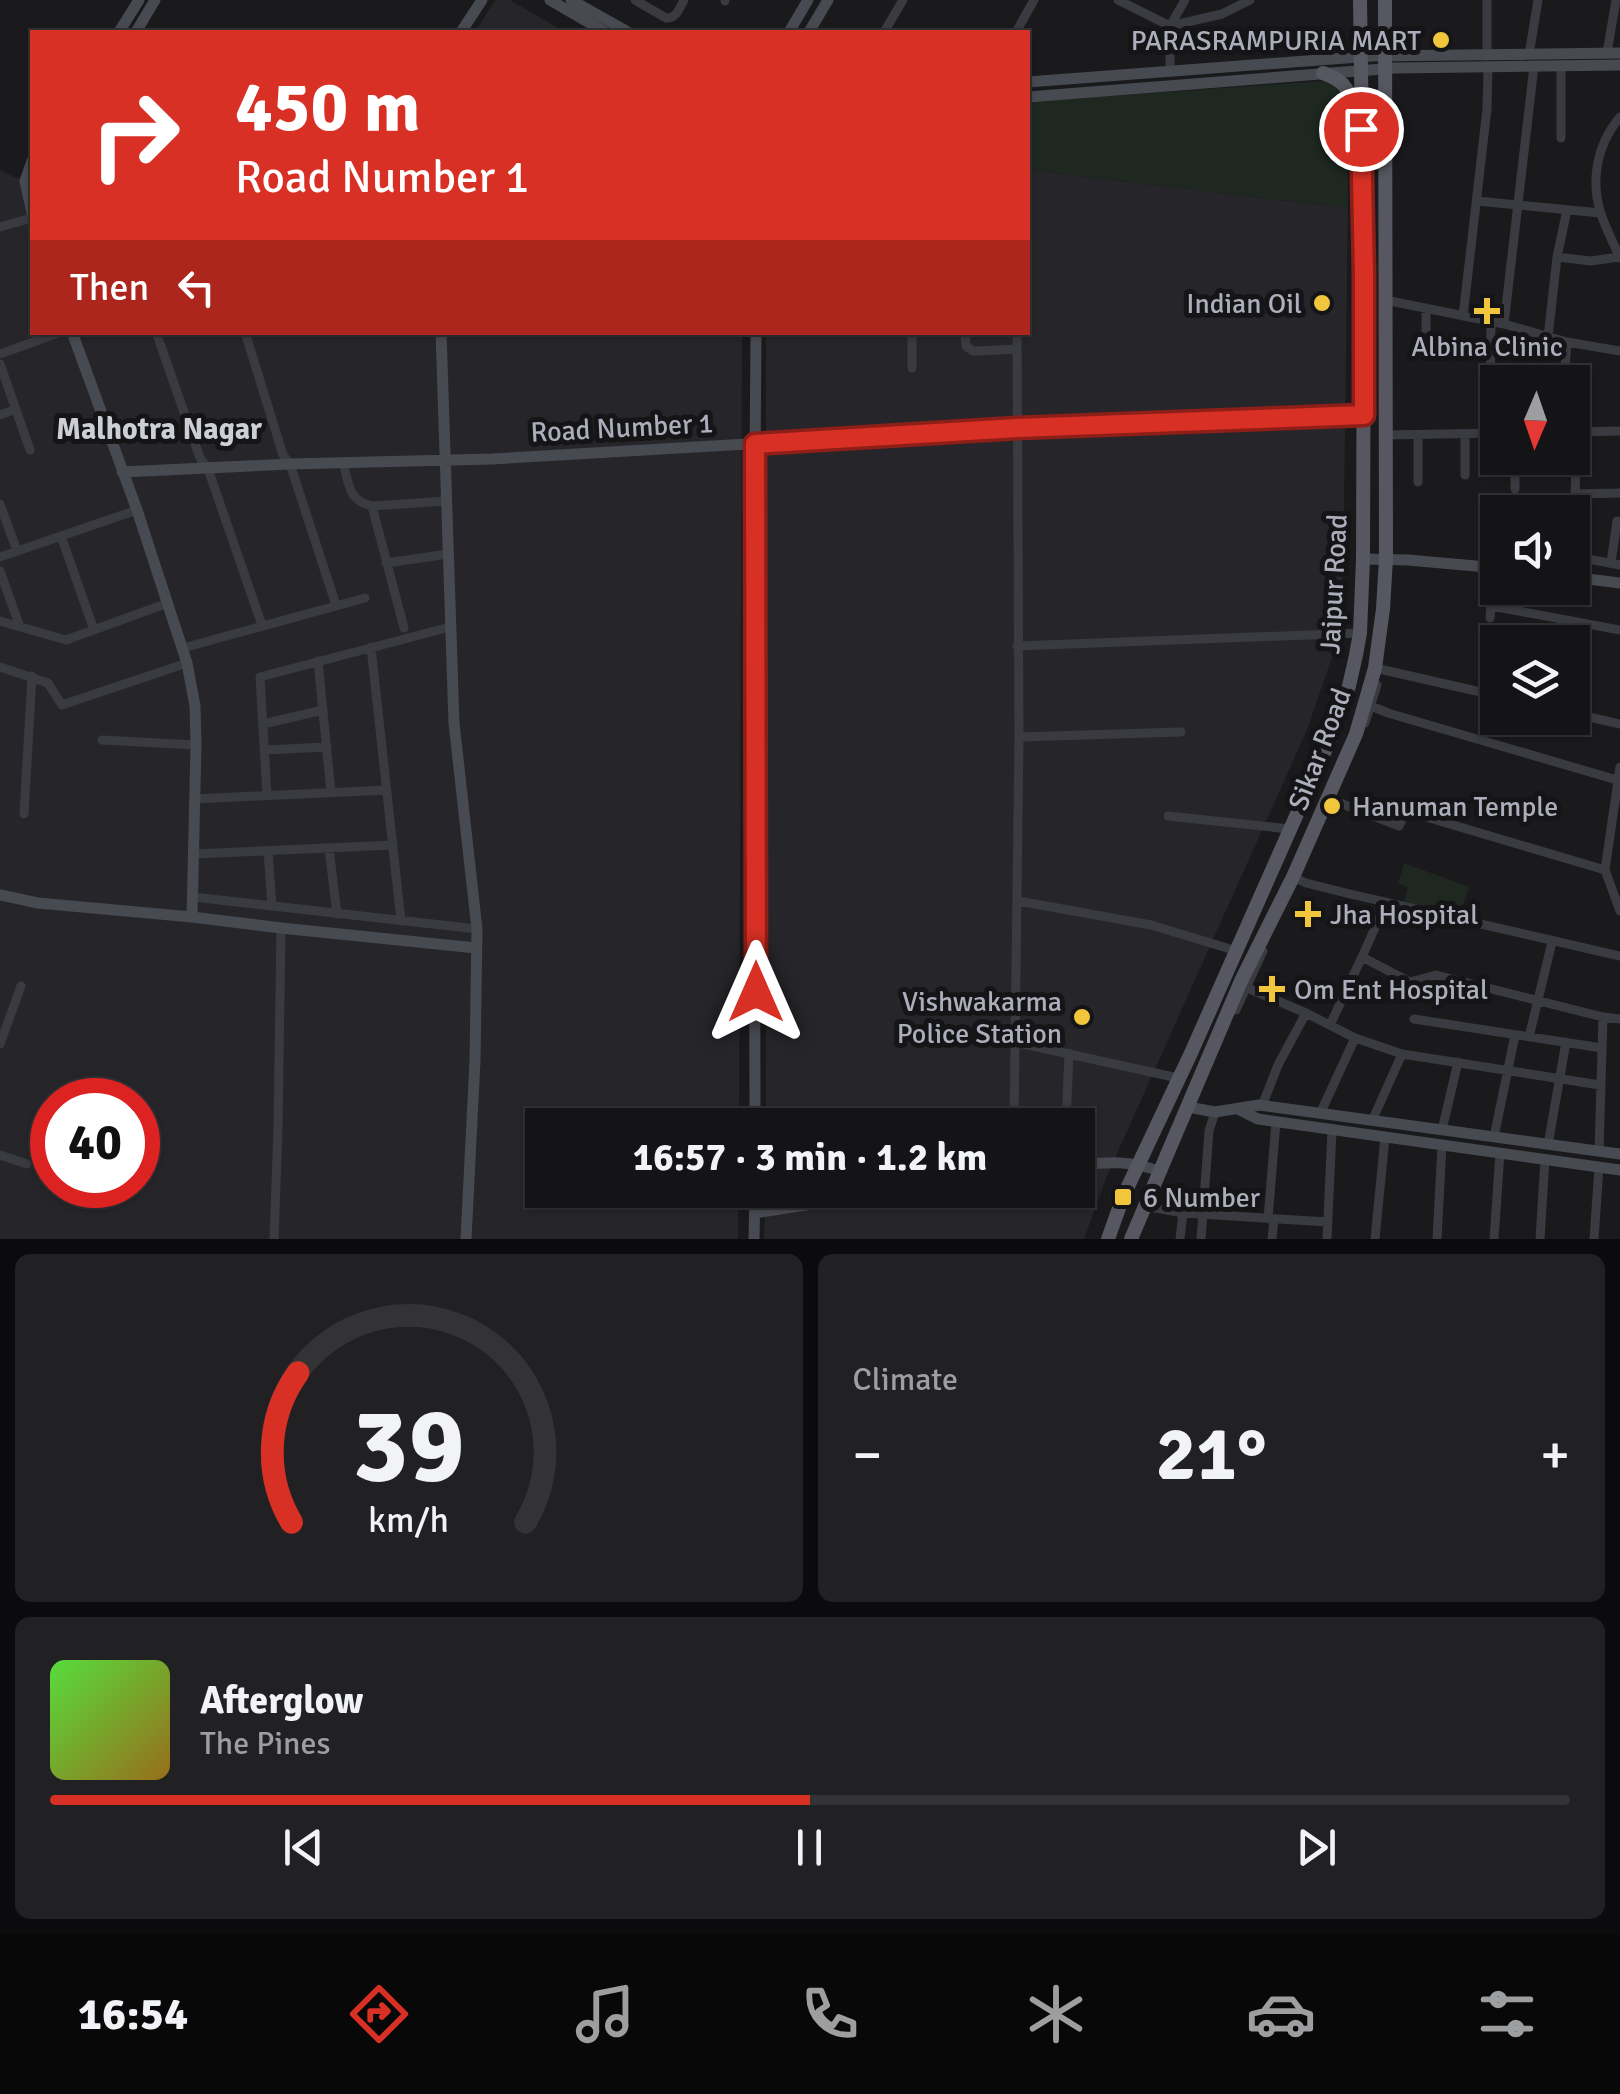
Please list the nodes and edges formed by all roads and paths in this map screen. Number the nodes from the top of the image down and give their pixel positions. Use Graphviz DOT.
graph roads {
  1 [pos="139,0"];
  2 [pos="155,0"];
  3 [pos="482,0"];
  4 [pos="550,0"];
  5 [pos="570,0"];
  6 [pos="635,0"];
  7 [pos="687,0"];
  8 [pos="808,0"];
  9 [pos="828,0"];
  10 [pos="904,0"];
  11 [pos="1118,0"];
  12 [pos="1185,0"];
  13 [pos="1250,0"];
  14 [pos="1360,0"];
  15 [pos="1386,0"];
  16 [pos="1486,0"];
  17 [pos="1538,0"];
  18 [pos="1616,0"];
  19 [pos="1032,1"];
  20 [pos="676,26"];
  21 [pos="1170,26"];
  22 [pos="815,29"];
  23 [pos="121,30"];
  24 [pos="137,30"];
  25 [pos="462,30"];
  26 [pos="602,30"];
  27 [pos="624,30"];
  28 [pos="790,30"];
  29 [pos="885,30"];
  30 [pos="1017,30"];
  31 [pos="1614,53"];
  32 [pos="1532,60"];
  33 [pos="1487,61"];
  34 [pos="1361,64"];
  35 [pos="1387,64"];
  36 [pos="1620,65"];
  37 [pos="1562,66"];
  38 [pos="1170,72"];
  39 [pos="1323,73"];
  40 [pos="1030,82"];
  41 [pos="1030,96"];
  42 [pos="1620,117"];
  43 [pos="1361,129"];
  44 [pos="1562,138"];
  45 [pos="30,167"];
  46 [pos="1477,201"];
  47 [pos="1517,205"];
  48 [pos="30,206"];
  49 [pos="1567,210"];
  50 [pos="1600,213"];
  51 [pos="30,216"];
  52 [pos="0,227"];
  53 [pos="1617,244"];
  54 [pos="1558,257"];
  55 [pos="1620,258"];
  56 [pos="1388,300"];
  57 [pos="1426,308"];
  58 [pos="1464,316"];
  59 [pos="1491,322"];
  60 [pos="1504,324"];
  61 [pos="53,335"];
  62 [pos="73,335"];
  63 [pos="157,335"];
  64 [pos="246,335"];
  65 [pos="441,335"];
  66 [pos="756,335"];
  67 [pos="912,335"];
  68 [pos="965,335"];
  69 [pos="1017,335"];
  70 [pos="1548,337"];
  71 [pos="1567,342"];
  72 [pos="1017,348"];
  73 [pos="1620,351"];
  74 [pos="0,354"];
  75 [pos="1426,356"];
  76 [pos="0,364"];
  77 [pos="1490,365"];
  78 [pos="1565,365"];
  79 [pos="912,368"];
  80 [pos="16,409"];
  81 [pos="0,414"];
  82 [pos="1364,415"];
  83 [pos="1017,428"];
  84 [pos="1620,431"];
  85 [pos="1590,432"];
  86 [pos="1465,434"];
  87 [pos="1480,434"];
  88 [pos="1418,435"];
  89 [pos="1388,436"];
  90 [pos="755,444"];
  91 [pos="30,450"];
  92 [pos="447,460"];
  93 [pos="343,462"];
  94 [pos="290,464"];
  95 [pos="208,468"];
  96 [pos="122,472"];
  97 [pos="1466,475"];
  98 [pos="1515,475"];
  99 [pos="1574,475"];
  100 [pos="1418,482"];
  101 [pos="1515,489"];
  102 [pos="1620,493"];
  103 [pos="1574,494"];
  104 [pos="447,502"];
  105 [pos="0,504"];
  106 [pos="372,506"];
  107 [pos="136,510"];
  108 [pos="1617,521"];
  109 [pos="61,536"];
  110 [pos="17,550"];
  111 [pos="448,554"];
  112 [pos="0,557"];
  113 [pos="1364,559"];
  114 [pos="1389,559"];
  115 [pos="1590,559"];
  116 [pos="386,563"];
  117 [pos="1616,564"];
  118 [pos="1480,567"];
  119 [pos="0,572"];
  120 [pos="1590,579"];
  121 [pos="1620,583"];
  122 [pos="366,598"];
  123 [pos="168,603"];
  124 [pos="336,605"];
  125 [pos="1492,606"];
  126 [pos="1490,618"];
  127 [pos="0,621"];
  128 [pos="262,624"];
  129 [pos="20,627"];
  130 [pos="450,627"];
  131 [pos="404,628"];
  132 [pos="94,630"];
  133 [pos="1620,630"];
  134 [pos="1360,633"];
  135 [pos="1017,646"];
  136 [pos="372,647"];
  137 [pos="183,648"];
  138 [pos="318,661"];
  139 [pos="187,663"];
  140 [pos="0,666"];
  141 [pos="1378,669"];
  142 [pos="32,676"];
  143 [pos="1480,692"];
  144 [pos="1369,705"];
  145 [pos="323,710"];
  146 [pos="1590,717"];
  147 [pos="263,724"];
  148 [pos="1620,724"];
  149 [pos="1181,732"];
  150 [pos="1019,737"];
  151 [pos="102,740"];
  152 [pos="196,745"];
  153 [pos="327,747"];
  154 [pos="264,750"];
  155 [pos="1620,767"];
  156 [pos="1617,780"];
  157 [pos="387,790"];
  158 [pos="331,792"];
  159 [pos="267,796"];
  160 [pos="1332,797"];
  161 [pos="194,800"];
  162 [pos="1617,805"];
  163 [pos="24,814"];
  164 [pos="1168,816"];
  165 [pos="1290,829"];
  166 [pos="393,844"];
  167 [pos="329,848"];
  168 [pos="268,851"];
  169 [pos="194,854"];
  170 [pos="1604,870"];
  171 [pos="1296,878"];
  172 [pos="0,895"];
  173 [pos="193,897"];
  174 [pos="1018,901"];
  175 [pos="1386,903"];
  176 [pos="272,906"];
  177 [pos="1620,911"];
  178 [pos="337,914"];
  179 [pos="192,916"];
  180 [pos="401,921"];
  181 [pos="281,928"];
  182 [pos="477,929"];
  183 [pos="1552,942"];
  184 [pos="476,948"];
  185 [pos="1237,951"];
  186 [pos="1620,956"];
  187 [pos="1362,957"];
  188 [pos="21,986"];
  189 [pos="1243,986"];
  190 [pos="1538,1001"];
  191 [pos="1306,1013"];
  192 [pos="1603,1017"];
  193 [pos="1414,1019"];
  194 [pos="1620,1019"];
  195 [pos="1330,1025"];
  196 [pos="1515,1034"];
  197 [pos="1530,1037"];
  198 [pos="1355,1038"];
  199 [pos="1014,1042"];
  200 [pos="1566,1042"];
  201 [pos="0,1044"];
  202 [pos="1602,1048"];
  203 [pos="1069,1053"];
  204 [pos="1402,1054"];
  205 [pos="1458,1062"];
  206 [pos="1509,1070"];
  207 [pos="1178,1078"];
  208 [pos="1560,1078"];
  209 [pos="1600,1086"];
  210 [pos="1262,1106"];
  211 [pos="1188,1107"];
  212 [pos="755,1108"];
  213 [pos="1014,1108"];
  214 [pos="1067,1108"];
  215 [pos="1238,1110"];
  216 [pos="1215,1112"];
  217 [pos="1326,1114"];
  218 [pos="1372,1121"];
  219 [pos="1276,1122"];
  220 [pos="1331,1130"];
  221 [pos="1442,1130"];
  222 [pos="1385,1137"];
  223 [pos="1494,1137"];
  224 [pos="1548,1144"];
  225 [pos="1441,1145"];
  226 [pos="1599,1152"];
  227 [pos="1500,1153"];
  228 [pos="1620,1154"];
  229 [pos="0,1156"];
  230 [pos="1545,1160"];
  231 [pos="1095,1163"];
  232 [pos="1139,1163"];
  233 [pos="27,1164"];
  234 [pos="1599,1167"];
  235 [pos="1620,1170"];
  236 [pos="1161,1172"];
  237 [pos="1145,1206"];
  238 [pos="754,1208"];
  239 [pos="786,1208"];
  240 [pos="754,1213"];
  241 [pos="1184,1213"];
  242 [pos="1204,1214"];
  243 [pos="1271,1219"];
  244 [pos="1328,1222"];
  245 [pos="274,1239"];
  246 [pos="466,1239"];
  247 [pos="754,1239"];
  248 [pos="1108,1239"];
  249 [pos="1132,1239"];
  250 [pos="1180,1239"];
  251 [pos="1201,1239"];
  252 [pos="1272,1239"];
  253 [pos="1327,1239"];
  254 [pos="1375,1239"];
  255 [pos="1437,1239"];
  256 [pos="1494,1239"];
  257 [pos="1540,1239"];
  258 [pos="1594,1239"];
  1 -- 23 [label="street"];
  2 -- 24 [label="street"];
  3 -- 25 [label="street"];
  4 -- 26 [label="street"];
  5 -- 27 [label="street"];
  6 -- 7 [label="street"];
  7 -- 20 [label="street"];
  8 -- 28 [label="street"];
  9 -- 22 [label="street"];
  10 -- 29 [label="street"];
  11 -- 21 [label="street"];
  12 -- 21 [label="street"];
  13 -- 21 [label="street"];
  14 -- 34 [label="main road, Jaipur Road"];
  15 -- 35 [label="main road, Sikar Road"];
  16 -- 33 [label="street"];
  17 -- 32 [label="street"];
  18 -- 31 [label="street"];
  19 -- 30 [label="street"];
  21 -- 38 [label="street"];
  31 -- 32 [label="street"];
  32 -- 33 [label="street"];
  32 -- 37 [label="street"];
  32 -- 47 [label="street"];
  33 -- 35 [label="street"];
  33 -- 46 [label="street"];
  34 -- 35 [label="street"];
  34 -- 38 [label="street"];
  34 -- 39 [label="street"];
  34 -- 43 [label="main road, Jaipur Road"];
  35 -- 56 [label="main road, Sikar Road"];
  36 -- 37 [label="street"];
  37 -- 44 [label="street"];
  38 -- 40 [label="street"];
  39 -- 41 [label="street"];
  39 -- 43 [label="main road"];
  42 -- 50 [label="street"];
  43 -- 82 [label="main road, Jaipur Road"];
  45 -- 48 [label="street"];
  46 -- 47 [label="street"];
  46 -- 58 [label="street"];
  47 -- 49 [label="street"];
  47 -- 60 [label="street"];
  49 -- 50 [label="street"];
  49 -- 54 [label="street"];
  50 -- 53 [label="street"];
  51 -- 52 [label="street"];
  53 -- 55 [label="street"];
  54 -- 55 [label="street"];
  54 -- 70 [label="street"];
  56 -- 57 [label="street"];
  56 -- 89 [label="main road, Sikar Road"];
  57 -- 58 [label="street"];
  57 -- 75 [label="street"];
  58 -- 59 [label="street"];
  59 -- 60 [label="street"];
  59 -- 77 [label="street"];
  60 -- 70 [label="street"];
  61 -- 74 [label="street"];
  62 -- 96 [label="street"];
  63 -- 95 [label="street"];
  64 -- 94 [label="street"];
  65 -- 92 [label="street"];
  66 -- 90 [label="street"];
  67 -- 79 [label="street"];
  68 -- 72 [label="street"];
  69 -- 72 [label="street"];
  70 -- 71 [label="street"];
  71 -- 73 [label="street"];
  71 -- 78 [label="street"];
  72 -- 83 [label="street"];
  76 -- 80 [label="street"];
  80 -- 81 [label="street"];
  80 -- 91 [label="street"];
  82 -- 83 [label="street, Road Number 1"];
  82 -- 113 [label="main road, Jaipur Road"];
  83 -- 90 [label="street, Road Number 1"];
  83 -- 135 [label="street"];
  84 -- 85 [label="street"];
  86 -- 87 [label="street"];
  86 -- 88 [label="street"];
  86 -- 97 [label="street"];
  88 -- 89 [label="street"];
  88 -- 100 [label="street"];
  89 -- 114 [label="main road, Sikar Road"];
  90 -- 92 [label="street, Road Number 1"];
  90 -- 212 [label="street"];
  92 -- 93 [label="street, Road Number 1"];
  92 -- 104 [label="street"];
  93 -- 94 [label="street, Road Number 1"];
  93 -- 106 [label="street"];
  94 -- 95 [label="street, Road Number 1"];
  94 -- 124 [label="street"];
  95 -- 96 [label="street, Road Number 1"];
  95 -- 128 [label="street"];
  96 -- 107 [label="street"];
  98 -- 101 [label="street"];
  99 -- 103 [label="street"];
  102 -- 103 [label="street"];
  104 -- 106 [label="street"];
  104 -- 111 [label="street"];
  105 -- 110 [label="street"];
  106 -- 116 [label="street"];
  107 -- 109 [label="street"];
  107 -- 123 [label="street"];
  108 -- 117 [label="street"];
  109 -- 110 [label="street"];
  109 -- 132 [label="street"];
  110 -- 112 [label="street"];
  111 -- 116 [label="street"];
  111 -- 130 [label="street"];
  113 -- 114 [label="street"];
  113 -- 134 [label="main road, Jaipur Road"];
  114 -- 118 [label="street"];
  114 -- 141 [label="main road, Sikar Road"];
  115 -- 117 [label="street"];
  116 -- 131 [label="street"];
  119 -- 129 [label="street"];
  120 -- 121 [label="street"];
  122 -- 124 [label="street"];
  123 -- 132 [label="street"];
  123 -- 137 [label="street"];
  124 -- 128 [label="street"];
  125 -- 126 [label="street"];
  125 -- 133 [label="street"];
  127 -- 129 [label="street"];
  128 -- 137 [label="street"];
  129 -- 132 [label="street"];
  130 -- 136 [label="street"];
  130 -- 182 [label="street"];
  134 -- 135 [label="street"];
  134 -- 165 [label="main road, Jaipur Road"];
  135 -- 150 [label="street"];
  136 -- 138 [label="street"];
  136 -- 157 [label="street"];
  137 -- 139 [label="street"];
  138 -- 145 [label="street"];
  138 -- 147 [label="street"];
  139 -- 142 [label="street"];
  139 -- 152 [label="street"];
  140 -- 142 [label="street"];
  141 -- 143 [label="street"];
  141 -- 144 [label="main road, Sikar Road"];
  142 -- 163 [label="street"];
  144 -- 156 [label="street"];
  144 -- 160 [label="main road, Sikar Road"];
  145 -- 147 [label="street"];
  145 -- 153 [label="street"];
  146 -- 148 [label="street"];
  147 -- 154 [label="street"];
  149 -- 150 [label="street"];
  150 -- 174 [label="street"];
  151 -- 152 [label="street"];
  152 -- 161 [label="street"];
  153 -- 154 [label="street"];
  153 -- 158 [label="street"];
  154 -- 159 [label="street"];
  155 -- 156 [label="street"];
  156 -- 162 [label="street"];
  157 -- 158 [label="street"];
  157 -- 166 [label="street"];
  158 -- 159 [label="street"];
  159 -- 161 [label="street"];
  160 -- 170 [label="street"];
  160 -- 171 [label="main road, Sikar Road"];
  161 -- 169 [label="street"];
  162 -- 170 [label="street"];
  164 -- 165 [label="street"];
  165 -- 185 [label="main road, Jaipur Road"];
  166 -- 167 [label="street"];
  166 -- 180 [label="street"];
  167 -- 168 [label="street"];
  167 -- 178 [label="street"];
  168 -- 169 [label="street"];
  168 -- 176 [label="street"];
  169 -- 173 [label="street"];
  170 -- 177 [label="street"];
  171 -- 175 [label="street"];
  171 -- 189 [label="main road, Sikar Road"];
  172 -- 179 [label="street"];
  173 -- 176 [label="street"];
  173 -- 179 [label="street"];
  174 -- 185 [label="street"];
  174 -- 199 [label="street"];
  175 -- 183 [label="street"];
  175 -- 187 [label="street"];
  176 -- 178 [label="street"];
  178 -- 180 [label="street"];
  179 -- 181 [label="street"];
  180 -- 182 [label="street"];
  181 -- 184 [label="street"];
  181 -- 245 [label="street"];
  182 -- 184 [label="street"];
  183 -- 186 [label="street"];
  183 -- 190 [label="street"];
  184 -- 246 [label="street"];
  185 -- 207 [label="main road, Jaipur Road"];
  187 -- 190 [label="street"];
  187 -- 195 [label="street"];
  188 -- 201 [label="street"];
  189 -- 191 [label="street"];
  189 -- 211 [label="main road, Sikar Road"];
  190 -- 192 [label="street"];
  190 -- 197 [label="street"];
  191 -- 195 [label="street"];
  191 -- 210 [label="street"];
  192 -- 194 [label="street"];
  192 -- 202 [label="street"];
  193 -- 196 [label="street"];
  195 -- 198 [label="street"];
  196 -- 197 [label="street"];
  196 -- 206 [label="street"];
  197 -- 200 [label="street"];
  198 -- 204 [label="street"];
  198 -- 217 [label="street"];
  199 -- 203 [label="street"];
  199 -- 213 [label="street"];
  200 -- 202 [label="street"];
  200 -- 208 [label="street"];
  202 -- 209 [label="street"];
  203 -- 207 [label="street"];
  203 -- 214 [label="street"];
  204 -- 205 [label="street"];
  204 -- 218 [label="street"];
  205 -- 206 [label="street"];
  205 -- 221 [label="street"];
  206 -- 208 [label="street"];
  206 -- 223 [label="street"];
  207 -- 232 [label="main road, Jaipur Road"];
  208 -- 209 [label="street"];
  208 -- 224 [label="street"];
  209 -- 226 [label="street"];
  210 -- 215 [label="street"];
  210 -- 217 [label="street"];
  211 -- 216 [label="street"];
  211 -- 236 [label="main road, Sikar Road"];
  215 -- 216 [label="street"];
  215 -- 219 [label="street"];
  216 -- 242 [label="street"];
  217 -- 218 [label="street"];
  217 -- 220 [label="street"];
  218 -- 221 [label="street"];
  219 -- 220 [label="street"];
  219 -- 243 [label="street"];
  220 -- 222 [label="street"];
  220 -- 244 [label="street"];
  221 -- 223 [label="street"];
  221 -- 225 [label="street"];
  222 -- 225 [label="street"];
  222 -- 254 [label="street"];
  223 -- 224 [label="street"];
  224 -- 226 [label="street"];
  224 -- 230 [label="street"];
  225 -- 227 [label="street"];
  225 -- 255 [label="street"];
  226 -- 228 [label="street"];
  227 -- 230 [label="street"];
  227 -- 256 [label="street"];
  229 -- 233 [label="street"];
  230 -- 234 [label="street"];
  230 -- 257 [label="street"];
  231 -- 232 [label="street"];
  232 -- 236 [label="street"];
  232 -- 248 [label="main road, Jaipur Road"];
  234 -- 235 [label="street"];
  234 -- 258 [label="street"];
  236 -- 237 [label="main road, Sikar Road"];
  237 -- 241 [label="street"];
  237 -- 249 [label="main road, Sikar Road"];
  238 -- 240 [label="street"];
  239 -- 240 [label="street"];
  240 -- 247 [label="street"];
  241 -- 242 [label="street"];
  241 -- 250 [label="street"];
  242 -- 243 [label="street"];
  242 -- 251 [label="street"];
  243 -- 244 [label="street"];
  243 -- 252 [label="street"];
  244 -- 253 [label="street"];
}
